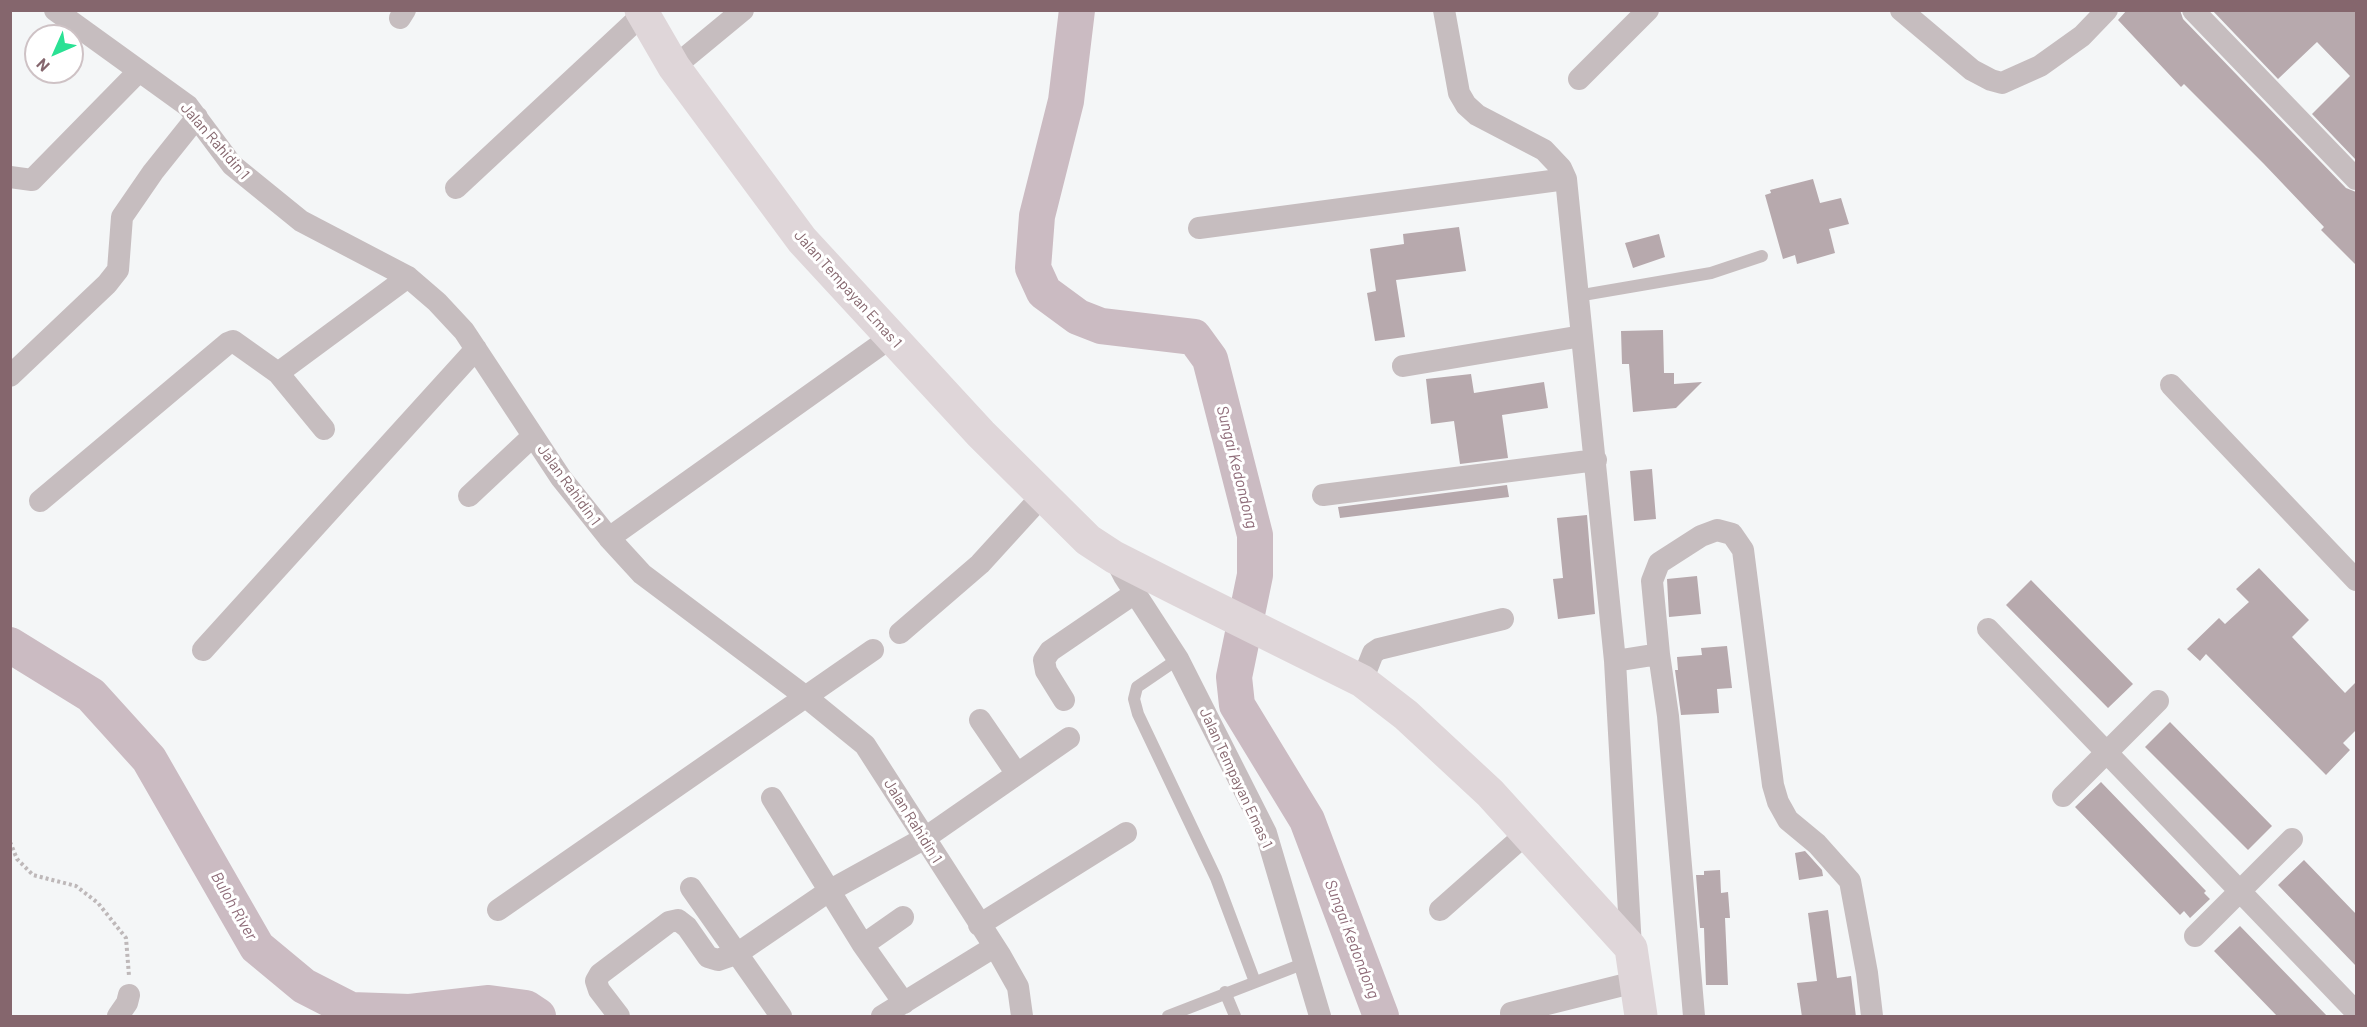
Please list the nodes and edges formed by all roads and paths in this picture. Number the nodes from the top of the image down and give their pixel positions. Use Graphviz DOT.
graph roads {
  1 [pos="55,10"];
  2 [pos="743,10"];
  3 [pos="1444,10"];
  4 [pos="1648,10"];
  5 [pos="1901,10"];
  6 [pos="2107,10"];
  7 [pos="2193,10"];
  8 [pos="642,12"];
  9 [pos="674,67"];
  10 [pos="139,70"];
  11 [pos="1579,79"];
  12 [pos="197,117"];
  13 [pos="10,177"];
  14 [pos="1566,179"];
  15 [pos="2356,179"];
  16 [pos="456,188"];
  17 [pos="1199,228"];
  18 [pos="1762,256"];
  19 [pos="408,277"];
  20 [pos="1577,296"];
  21 [pos="1582,336"];
  22 [pos="890,338"];
  23 [pos="476,349"];
  24 [pos="1403,366"];
  25 [pos="278,373"];
  26 [pos="10,376"];
  27 [pos="2171,385"];
  28 [pos="324,429"];
  29 [pos="534,436"];
  30 [pos="1596,460"];
  31 [pos="1323,495"];
  32 [pos="469,496"];
  33 [pos="1042,496"];
  34 [pos="40,501"];
  35 [pos="609,538"];
  36 [pos="1101,549"];
  37 [pos="2356,580"];
  38 [pos="1135,593"];
  39 [pos="1503,619"];
  40 [pos="1988,629"];
  41 [pos="900,633"];
  42 [pos="203,650"];
  43 [pos="873,650"];
  44 [pos="1659,654"];
  45 [pos="1178,659"];
  46 [pos="1615,661"];
  47 [pos="1362,681"];
  48 [pos="806,697"];
  49 [pos="1064,700"];
  50 [pos="2158,701"];
  51 [pos="980,720"];
  52 [pos="1070,738"];
  53 [pos="2107,752"];
  54 [pos="1017,774"];
  55 [pos="2063,796"];
  56 [pos="772,798"];
  57 [pos="1126,833"];
  58 [pos="1527,833"];
  59 [pos="925,838"];
  60 [pos="2292,839"];
  61 [pos="10,842"];
  62 [pos="691,888"];
  63 [pos="2241,890"];
  64 [pos="830,891"];
  65 [pos="498,910"];
  66 [pos="1440,910"];
  67 [pos="903,917"];
  68 [pos="979,925"];
  69 [pos="2195,936"];
  70 [pos="863,945"];
  71 [pos="994,947"];
  72 [pos="1631,948"];
  73 [pos="738,953"];
  74 [pos="1305,963"];
  75 [pos="1255,982"];
  76 [pos="1635,982"];
  77 [pos="1226,992"];
  78 [pos="129,994"];
  79 [pos="904,1002"];
  80 [pos="2356,1012"];
  81 [pos="1511,1013"];
  82 [pos="1176,1015"];
  83 [pos="118,1017"];
  84 [pos="619,1017"];
  85 [pos="781,1017"];
  86 [pos="882,1017"];
  87 [pos="1022,1017"];
  88 [pos="1235,1017"];
  89 [pos="1320,1017"];
  90 [pos="1641,1017"];
  91 [pos="1694,1017"];
  92 [pos="1872,1017"];
  1 -- 10 [label="street, Jalan Rahidin 1"];
  2 -- 9 [label="street"];
  3 -- 14 [label="street"];
  4 -- 11 [label="street"];
  5 -- 6 [label="street"];
  7 -- 15 [label="street"];
  8 -- 9 [label="street, Jalan Tempayan Emas 1"];
  8 -- 16 [label="street"];
  9 -- 22 [label="street, Jalan Tempayan Emas 1"];
  10 -- 12 [label="street, Jalan Rahidin 1"];
  10 -- 13 [label="street"];
  12 -- 19 [label="street, Jalan Rahidin 1"];
  12 -- 26 [label="street"];
  14 -- 17 [label="street"];
  14 -- 20 [label="street"];
  18 -- 20 [label="lane"];
  19 -- 23 [label="street, Jalan Rahidin 1"];
  19 -- 25 [label="street"];
  20 -- 21 [label="street"];
  21 -- 24 [label="street"];
  21 -- 30 [label="street"];
  22 -- 33 [label="street, Jalan Tempayan Emas 1"];
  22 -- 35 [label="street"];
  23 -- 29 [label="street, Jalan Rahidin 1"];
  23 -- 42 [label="street"];
  25 -- 28 [label="street"];
  25 -- 34 [label="street"];
  27 -- 37 [label="street"];
  29 -- 32 [label="street"];
  29 -- 35 [label="street, Jalan Rahidin 1"];
  30 -- 31 [label="street"];
  30 -- 46 [label="street"];
  33 -- 36 [label="street, Jalan Tempayan Emas 1"];
  33 -- 41 [label="street"];
  35 -- 48 [label="street, Jalan Rahidin 1"];
  36 -- 38 [label="street, Jalan Tempayan Emas 1"];
  36 -- 47 [label="street"];
  38 -- 45 [label="street, Jalan Tempayan Emas 1"];
  38 -- 49 [label="street"];
  39 -- 47 [label="street"];
  40 -- 53 [label="street"];
  43 -- 48 [label="street"];
  44 -- 46 [label="street"];
  44 -- 91 [label="street"];
  44 -- 92 [label="street"];
  45 -- 74 [label="street, Jalan Tempayan Emas 1"];
  45 -- 75 [label="lane"];
  46 -- 72 [label="street"];
  47 -- 58 [label="street"];
  48 -- 59 [label="street, Jalan Rahidin 1"];
  48 -- 65 [label="street"];
  50 -- 53 [label="street"];
  51 -- 54 [label="street"];
  52 -- 54 [label="street"];
  53 -- 55 [label="street"];
  53 -- 63 [label="street"];
  54 -- 59 [label="street"];
  56 -- 64 [label="street"];
  57 -- 68 [label="street"];
  58 -- 66 [label="street"];
  58 -- 72 [label="street"];
  59 -- 64 [label="street"];
  59 -- 68 [label="street, Jalan Rahidin 1"];
  60 -- 63 [label="street"];
  61 -- 78 [label="path"];
  62 -- 73 [label="street"];
  63 -- 69 [label="street"];
  63 -- 80 [label="street"];
  64 -- 70 [label="street"];
  64 -- 73 [label="street"];
  67 -- 70 [label="street"];
  68 -- 71 [label="street, Jalan Rahidin 1"];
  70 -- 79 [label="street"];
  71 -- 79 [label="street"];
  71 -- 87 [label="street, Jalan Rahidin 1"];
  72 -- 76 [label="street"];
  73 -- 84 [label="street"];
  73 -- 85 [label="street"];
  74 -- 75 [label="lane"];
  74 -- 89 [label="street, Jalan Tempayan Emas 1"];
  75 -- 77 [label="lane"];
  76 -- 81 [label="street"];
  76 -- 90 [label="street"];
  77 -- 82 [label="lane"];
  77 -- 88 [label="lane"];
  78 -- 83 [label="street"];
  79 -- 86 [label="street"];
}
